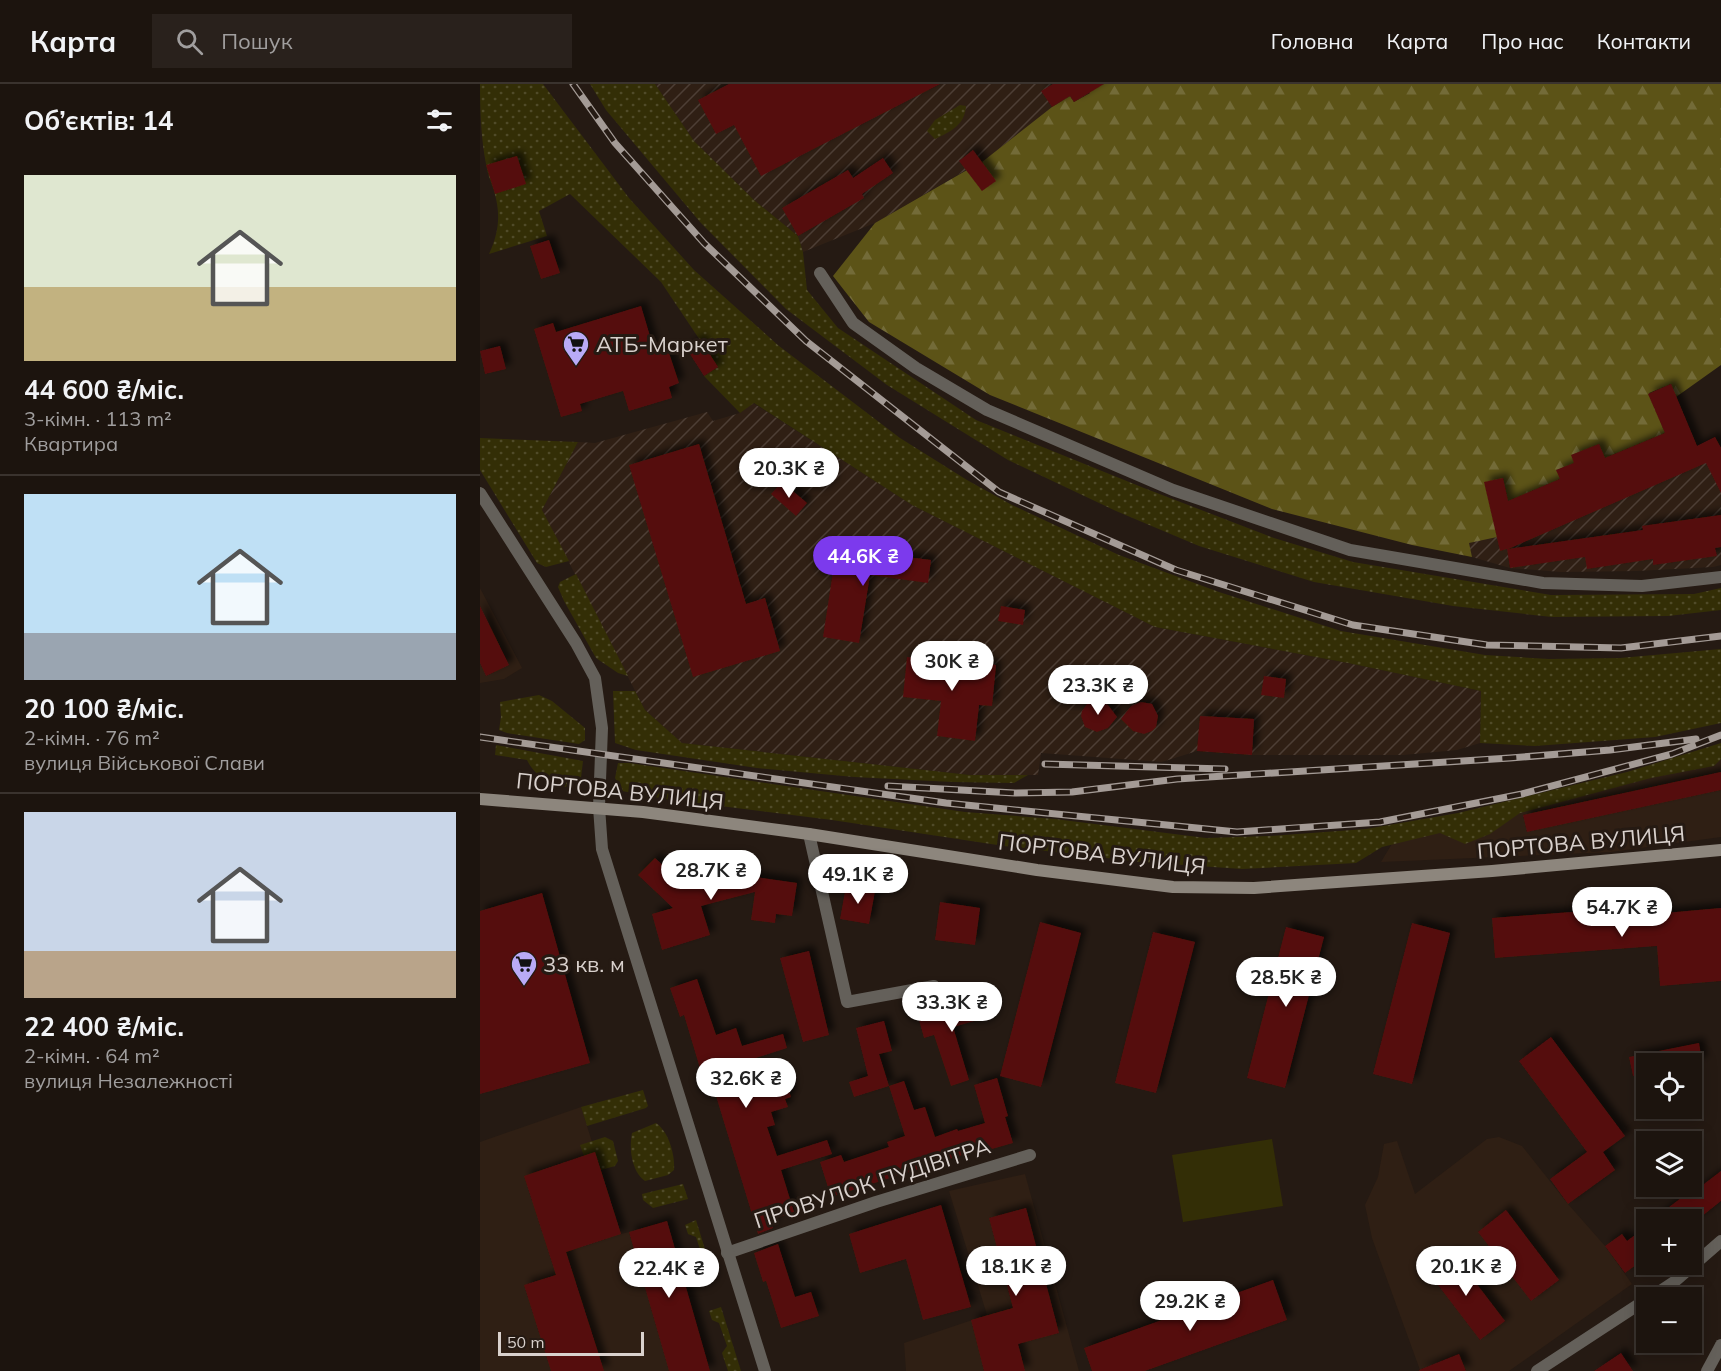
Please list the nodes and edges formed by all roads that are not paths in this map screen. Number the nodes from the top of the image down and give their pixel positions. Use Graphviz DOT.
graph roads {
  1 [pos="820,273"];
  2 [pos="480,493"];
  3 [pos="1721,577"];
  4 [pos="480,799"];
  5 [pos="599,807"];
  6 [pos="809,834"];
  7 [pos="1721,850"];
  8 [pos="934,986"];
  9 [pos="1030,1155"];
  10 [pos="1721,1241"];
  11 [pos="727,1253"];
  12 [pos="1666,1287"];
  13 [pos="1636,1306"];
  14 [pos="1721,1345"];
  15 [pos="765,1371"];
  16 [pos="1537,1371"];
  17 [pos="1707,1371"];
  1 -- 3 [label="street"];
  2 -- 5 [label="street"];
  4 -- 5 [label="main road, ПОРТОВА ВУЛИЦЯ"];
  5 -- 6 [label="main road, ПОРТОВА ВУЛИЦЯ"];
  5 -- 11 [label="street"];
  6 -- 7 [label="main road, ПОРТОВА ВУЛИЦЯ"];
  6 -- 8 [label="street"];
  9 -- 11 [label="street, ПРОВУЛОК ПУДІВІТРА"];
  10 -- 12 [label="street"];
  11 -- 15 [label="street"];
  13 -- 16 [label="street"];
  14 -- 17 [label="street"];
}
